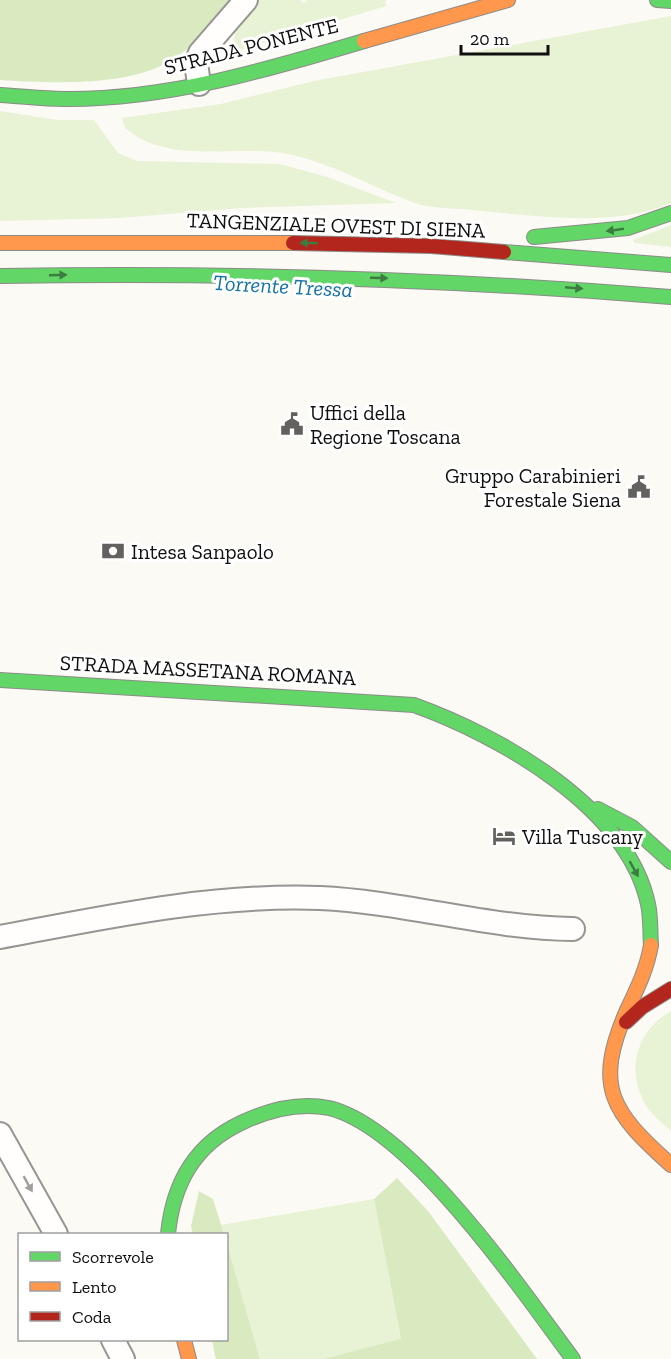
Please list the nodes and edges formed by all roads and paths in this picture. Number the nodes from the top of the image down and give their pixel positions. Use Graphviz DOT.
graph roads {
  1 [pos="246,0"];
  2 [pos="508,0"];
  3 [pos="657,0"];
  4 [pos="671,2"];
  5 [pos="199,84"];
  6 [pos="0,95"];
  7 [pos="671,213"];
  8 [pos="0,243"];
  9 [pos="431,246"];
  10 [pos="671,264"];
  11 [pos="0,276"];
  12 [pos="671,297"];
  13 [pos="0,680"];
  14 [pos="587,805"];
  15 [pos="671,862"];
  16 [pos="663,909"];
  17 [pos="651,920"];
  18 [pos="573,929"];
  19 [pos="0,937"];
  20 [pos="671,989"];
  21 [pos="618,1030"];
  22 [pos="0,1134"];
  23 [pos="671,1165"];
  24 [pos="55,1233"];
  25 [pos="168,1233"];
  26 [pos="114,1341"];
  27 [pos="184,1341"];
  28 [pos="123,1359"];
  29 [pos="189,1359"];
  30 [pos="573,1359"];
  1 -- 5 [label="street"];
  2 -- 5 [label="main road, STRADA PONENTE"];
  3 -- 4 [label="main road"];
  5 -- 6 [label="main road, STRADA PONENTE"];
  7 -- 9 [label="main road, one-way"];
  9 -- 8 [label="main road, TANGENZIALE OVEST DI SIENA, one-way"];
  9 -- 10 [label="main road, TANGENZIALE OVEST DI SIENA"];
  11 -- 12 [label="main road, one-way"];
  13 -- 14 [label="main road, STRADA MASSETANA ROMANA"];
  14 -- 15 [label="main road"];
  14 -- 17 [label="main road, one-way"];
  16 -- 17 [label="main road"];
  17 -- 21 [label="main road"];
  18 -- 19 [label="street"];
  20 -- 21 [label="main road"];
  21 -- 23 [label="main road"];
  22 -- 24 [label="street, one-way"];
  25 -- 30 [label="main road"];
  26 -- 28 [label="street"];
  27 -- 29 [label="main road"];
}
